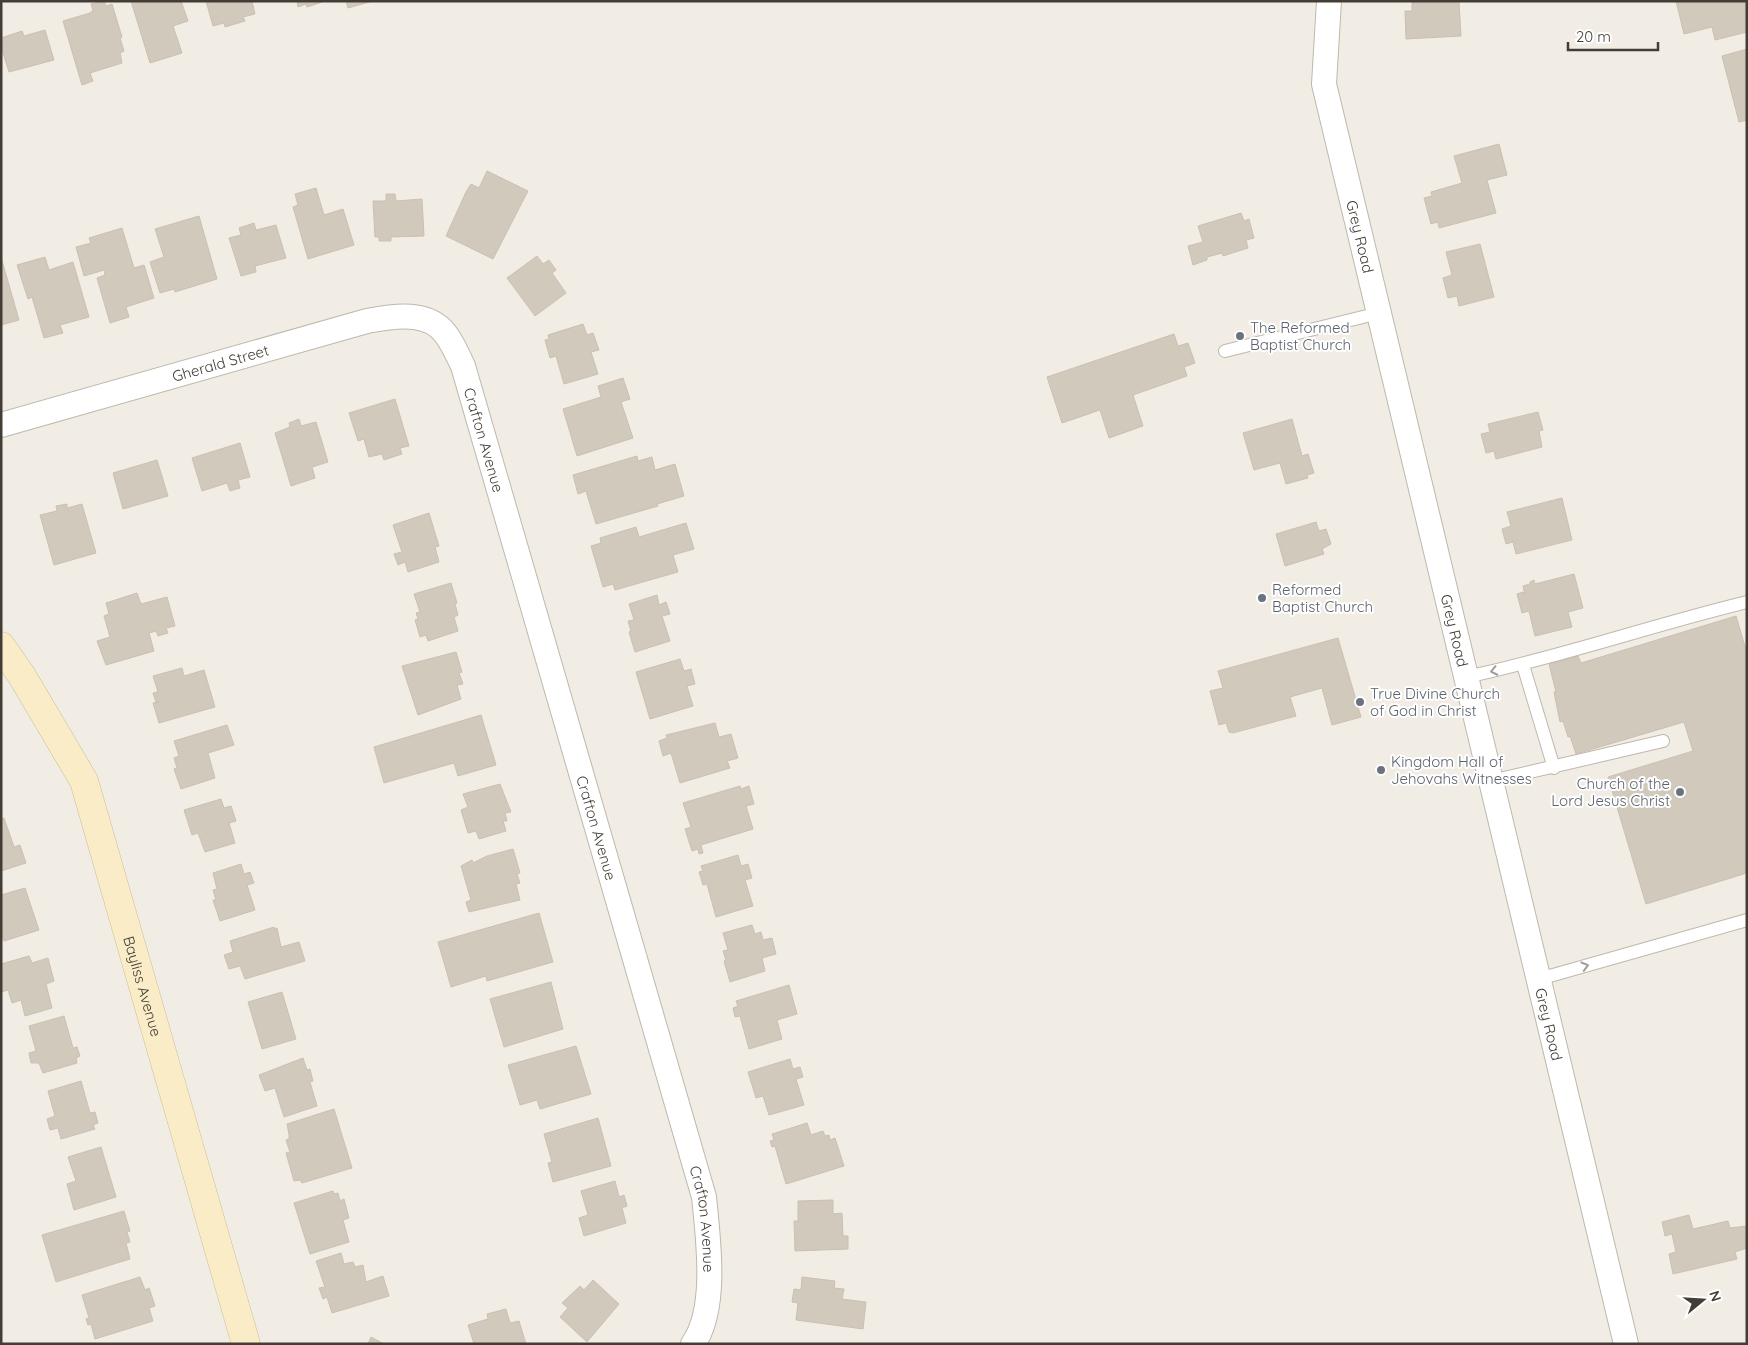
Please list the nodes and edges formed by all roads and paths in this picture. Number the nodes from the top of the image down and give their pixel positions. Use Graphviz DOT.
graph roads {
  1 [pos="1329,1"];
  2 [pos="1379,313"];
  3 [pos="438,326"];
  4 [pos="1225,351"];
  5 [pos="1,425"];
  6 [pos="1747,602"];
  7 [pos="1,646"];
  8 [pos="1523,666"];
  9 [pos="1466,677"];
  10 [pos="1663,741"];
  11 [pos="1554,768"];
  12 [pos="1491,781"];
  13 [pos="1746,924"];
  14 [pos="1538,979"];
  15 [pos="695,1341"];
  16 [pos="246,1344"];
  17 [pos="1626,1344"];
  1 -- 2 [label="street, Grey Road"];
  2 -- 4 [label="lane"];
  2 -- 9 [label="street, Grey Road"];
  3 -- 5 [label="street, Gherald Street"];
  3 -- 15 [label="street, Crafton Avenue"];
  6 -- 8 [label="lane"];
  7 -- 16 [label="street, Bayliss Avenue"];
  8 -- 9 [label="lane, one-way"];
  8 -- 11 [label="lane"];
  9 -- 12 [label="street, Grey Road"];
  10 -- 11 [label="lane"];
  11 -- 12 [label="lane"];
  12 -- 14 [label="street, Grey Road"];
  14 -- 13 [label="lane, one-way"];
  14 -- 17 [label="street, Grey Road"];
}
